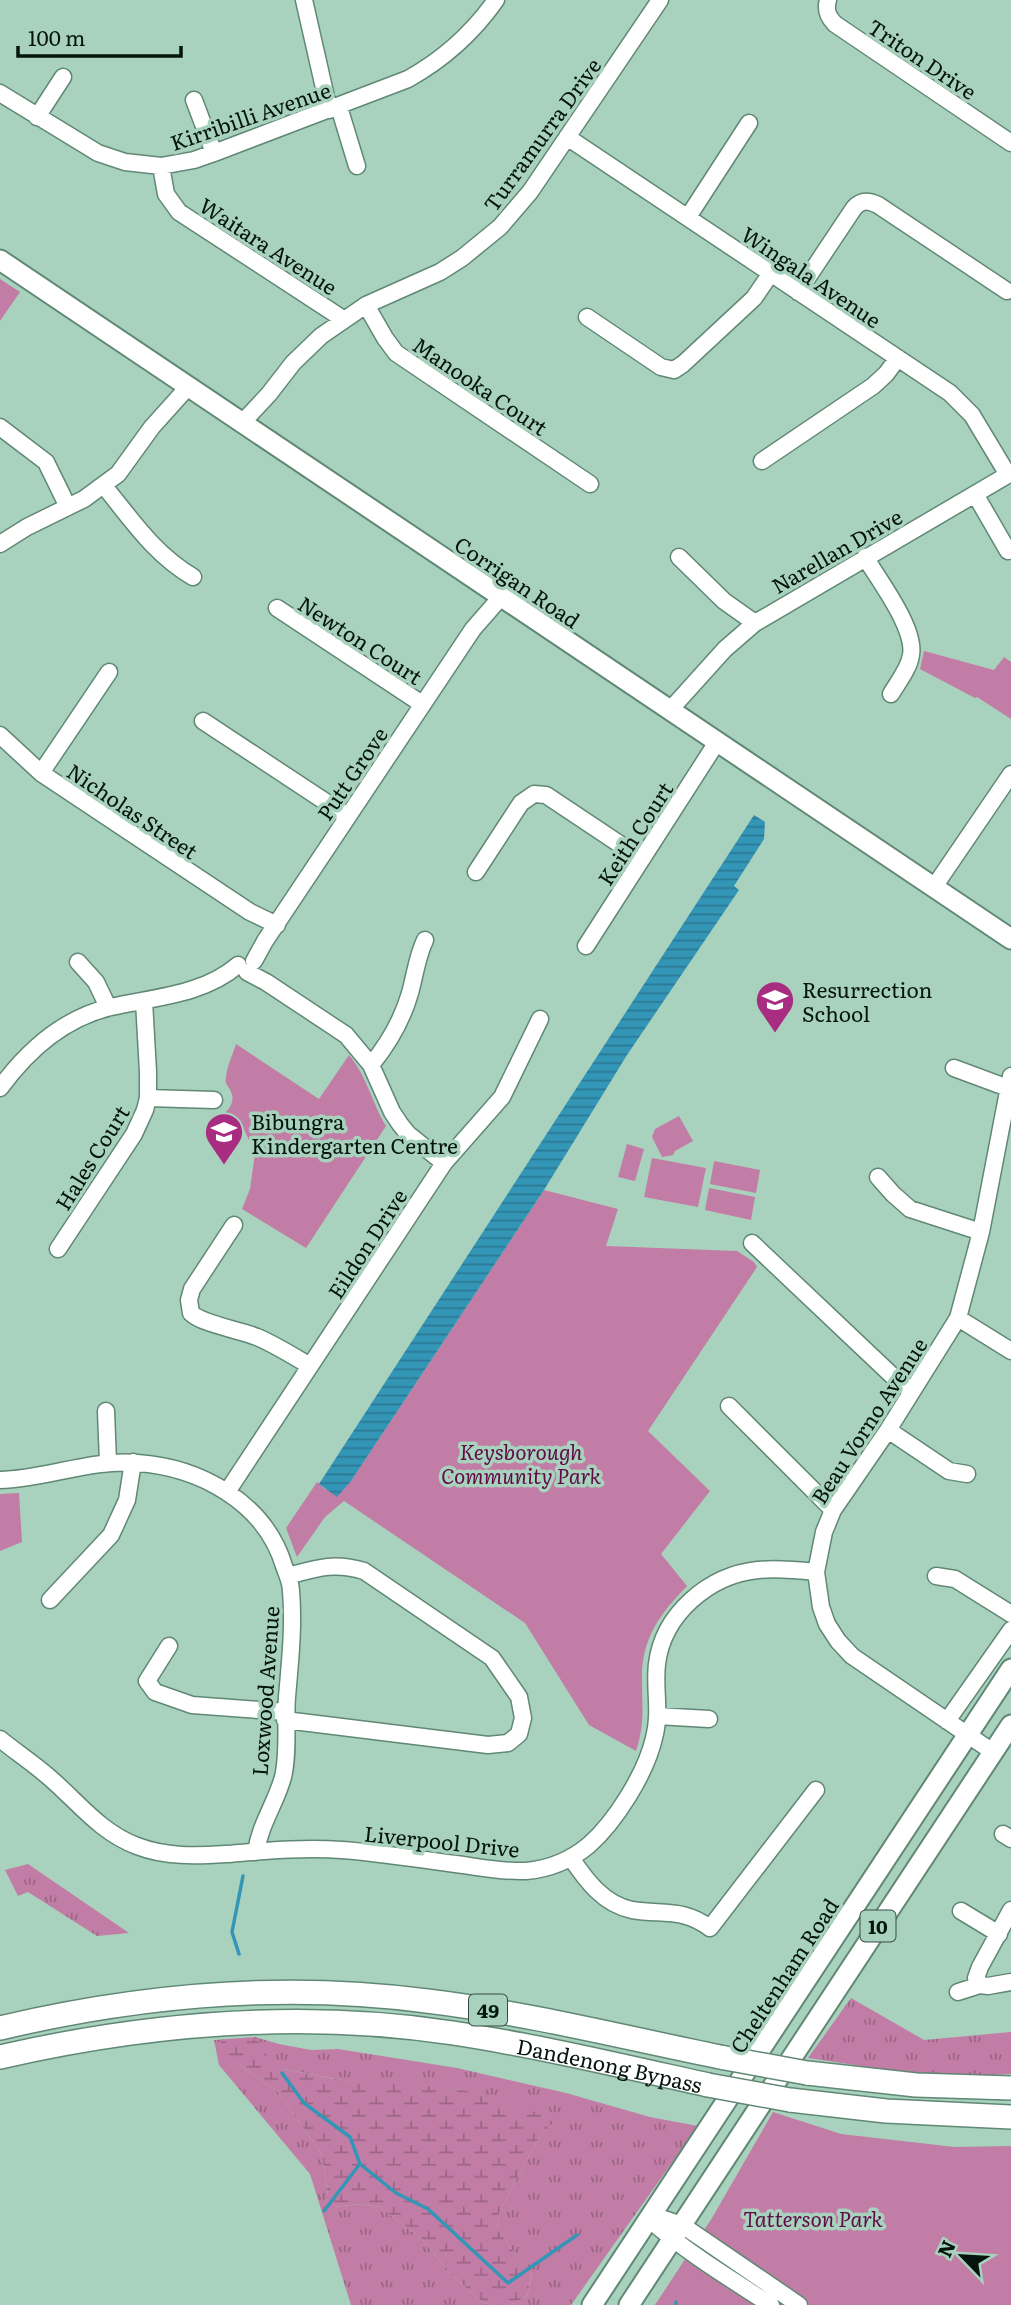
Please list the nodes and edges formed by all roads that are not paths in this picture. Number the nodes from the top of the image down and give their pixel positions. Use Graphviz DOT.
graph roads {
  1 [pos="304,0"];
  2 [pos="496,0"];
  3 [pos="660,0"];
  4 [pos="828,0"];
  5 [pos="63,77"];
  6 [pos="0,93"];
  7 [pos="194,100"];
  8 [pos="334,108"];
  9 [pos="37,117"];
  10 [pos="749,123"];
  11 [pos="568,137"];
  12 [pos="1011,143"];
  13 [pos="214,153"];
  14 [pos="161,166"];
  15 [pos="357,166"];
  16 [pos="688,217"];
  17 [pos="0,260"];
  18 [pos="771,274"];
  19 [pos="1007,291"];
  20 [pos="798,292"];
  21 [pos="366,305"];
  22 [pos="587,317"];
  23 [pos="343,319"];
  24 [pos="898,358"];
  25 [pos="183,383"];
  26 [pos="0,427"];
  27 [pos="248,427"];
  28 [pos="762,461"];
  29 [pos="1009,474"];
  30 [pos="590,484"];
  31 [pos="104,486"];
  32 [pos="975,494"];
  33 [pos="68,507"];
  34 [pos="0,544"];
  35 [pos="1008,551"];
  36 [pos="679,557"];
  37 [pos="865,557"];
  38 [pos="193,577"];
  39 [pos="497,594"];
  40 [pos="277,608"];
  41 [pos="749,627"];
  42 [pos="109,672"];
  43 [pos="891,694"];
  44 [pos="422,704"];
  45 [pos="675,714"];
  46 [pos="203,721"];
  47 [pos="0,735"];
  48 [pos="717,742"];
  49 [pos="41,773"];
  50 [pos="1011,774"];
  51 [pos="530,778"];
  52 [pos="534,794"];
  53 [pos="347,816"];
  54 [pos="642,859"];
  55 [pos="476,872"];
  56 [pos="934,887"];
  57 [pos="271,933"];
  58 [pos="1011,939"];
  59 [pos="425,940"];
  60 [pos="586,946"];
  61 [pos="78,962"];
  62 [pos="247,966"];
  63 [pos="144,1001"];
  64 [pos="108,1007"];
  65 [pos="540,1019"];
  66 [pos="371,1065"];
  67 [pos="954,1068"];
  68 [pos="1009,1082"];
  69 [pos="0,1088"];
  70 [pos="148,1098"];
  71 [pos="214,1100"];
  72 [pos="444,1163"];
  73 [pos="878,1177"];
  74 [pos="234,1224"];
  75 [pos="981,1232"];
  76 [pos="752,1243"];
  77 [pos="58,1249"];
  78 [pos="958,1318"];
  79 [pos="1011,1351"];
  80 [pos="310,1366"];
  81 [pos="913,1390"];
  82 [pos="729,1406"];
  83 [pos="106,1411"];
  84 [pos="888,1430"];
  85 [pos="133,1462"];
  86 [pos="108,1463"];
  87 [pos="967,1474"];
  88 [pos="0,1480"];
  89 [pos="228,1492"];
  90 [pos="833,1510"];
  91 [pos="816,1572"];
  92 [pos="288,1576"];
  93 [pos="936,1576"];
  94 [pos="50,1600"];
  95 [pos="1011,1615"];
  96 [pos="1011,1630"];
  97 [pos="169,1646"];
  98 [pos="1011,1669"];
  99 [pos="286,1716"];
  100 [pos="657,1716"];
  101 [pos="709,1719"];
  102 [pos="947,1721"];
  103 [pos="1011,1725"];
  104 [pos="967,1734"];
  105 [pos="0,1739"];
  106 [pos="993,1752"];
  107 [pos="816,1790"];
  108 [pos="256,1852"];
  109 [pos="571,1858"];
  110 [pos="1011,1910"];
  111 [pos="961,1911"];
  112 [pos="999,1934"];
  113 [pos="1011,1982"];
  114 [pos="979,1985"];
  115 [pos="958,1993"];
  116 [pos="0,2028"];
  117 [pos="0,2057"];
  118 [pos="1011,2088"];
  119 [pos="1011,2117"];
  120 [pos="650,2217"];
  121 [pos="677,2232"];
  122 [pos="592,2305"];
  123 [pos="629,2305"];
  124 [pos="771,2305"];
  125 [pos="799,2305"];
  1 -- 8 [label="street"];
  2 -- 8 [label="street, Kirribilli Avenue"];
  3 -- 11 [label="street, Turramurra Drive"];
  4 -- 12 [label="street, Triton Drive"];
  5 -- 9 [label="street"];
  6 -- 9 [label="street, Kirribilli Avenue"];
  7 -- 13 [label="street"];
  8 -- 13 [label="street, Kirribilli Avenue"];
  8 -- 15 [label="street"];
  9 -- 14 [label="street, Kirribilli Avenue"];
  10 -- 16 [label="street"];
  11 -- 16 [label="street, Wingala Avenue"];
  11 -- 21 [label="street, Turramurra Drive"];
  13 -- 14 [label="street, Kirribilli Avenue"];
  14 -- 23 [label="street, Waitara Avenue"];
  16 -- 18 [label="street, Wingala Avenue"];
  17 -- 25 [label="main road, Corrigan Road"];
  18 -- 20 [label="street, Wingala Avenue"];
  18 -- 22 [label="street"];
  19 -- 20 [label="street"];
  20 -- 24 [label="street, Wingala Avenue"];
  21 -- 23 [label="street, Turramurra Drive"];
  21 -- 30 [label="street, Manooka Court"];
  23 -- 27 [label="street, Turramurra Drive"];
  24 -- 28 [label="street"];
  24 -- 29 [label="street, Wingala Avenue"];
  25 -- 27 [label="main road, Corrigan Road"];
  25 -- 31 [label="street"];
  26 -- 33 [label="street"];
  27 -- 39 [label="main road, Corrigan Road"];
  29 -- 32 [label="street, Narellan Drive"];
  31 -- 33 [label="street"];
  31 -- 38 [label="street"];
  32 -- 35 [label="street"];
  32 -- 37 [label="street, Narellan Drive"];
  33 -- 34 [label="street"];
  36 -- 41 [label="street"];
  37 -- 41 [label="street, Narellan Drive"];
  37 -- 43 [label="street"];
  39 -- 44 [label="street, Putt Grove"];
  39 -- 45 [label="main road, Corrigan Road"];
  40 -- 44 [label="street, Newton Court"];
  41 -- 45 [label="street, Narellan Drive"];
  42 -- 49 [label="street"];
  44 -- 53 [label="street, Putt Grove"];
  45 -- 48 [label="main road, Corrigan Road"];
  46 -- 53 [label="street"];
  47 -- 49 [label="street, Nicholas Street"];
  48 -- 54 [label="street, Keith Court"];
  48 -- 56 [label="main road, Corrigan Road"];
  49 -- 57 [label="street, Nicholas Street"];
  50 -- 56 [label="street"];
  51 -- 52 [label="street"];
  52 -- 54 [label="street"];
  52 -- 55 [label="street"];
  53 -- 57 [label="street, Putt Grove"];
  54 -- 60 [label="street, Keith Court"];
  56 -- 58 [label="main road, Corrigan Road"];
  57 -- 62 [label="street, Putt Grove"];
  59 -- 66 [label="street"];
  61 -- 64 [label="street"];
  62 -- 63 [label="street, Putt Grove"];
  62 -- 66 [label="street"];
  63 -- 64 [label="street, Putt Grove"];
  63 -- 70 [label="street, Hales Court"];
  64 -- 69 [label="street, Putt Grove"];
  65 -- 72 [label="street, Eildon Drive"];
  66 -- 72 [label="street"];
  67 -- 68 [label="street"];
  68 -- 75 [label="street, Beau Vorno Avenue"];
  70 -- 71 [label="street"];
  70 -- 77 [label="street, Hales Court"];
  72 -- 80 [label="street, Eildon Drive"];
  73 -- 75 [label="street"];
  74 -- 80 [label="street"];
  75 -- 78 [label="street, Beau Vorno Avenue"];
  76 -- 81 [label="street"];
  78 -- 79 [label="street"];
  78 -- 81 [label="street, Beau Vorno Avenue"];
  80 -- 89 [label="street, Eildon Drive"];
  81 -- 84 [label="street, Beau Vorno Avenue"];
  82 -- 90 [label="street"];
  83 -- 86 [label="street"];
  84 -- 87 [label="street"];
  84 -- 90 [label="street, Beau Vorno Avenue"];
  85 -- 86 [label="street, Loxwood Avenue"];
  85 -- 89 [label="street, Loxwood Avenue"];
  85 -- 94 [label="street"];
  86 -- 88 [label="street, Loxwood Avenue"];
  89 -- 92 [label="street, Loxwood Avenue"];
  90 -- 91 [label="street, Beau Vorno Avenue"];
  91 -- 100 [label="street, Liverpool Drive"];
  91 -- 102 [label="street, Beau Vorno Avenue"];
  92 -- 99 [label="street, Loxwood Avenue"];
  92 -- 99 [label="street"];
  93 -- 95 [label="street"];
  96 -- 102 [label="street"];
  97 -- 99 [label="street"];
  98 -- 104 [label="main road, Cheltenham Road / 10"];
  99 -- 108 [label="street, Loxwood Avenue"];
  100 -- 101 [label="street"];
  100 -- 109 [label="street, Liverpool Drive"];
  102 -- 104 [label="street, Beau Vorno Avenue"];
  103 -- 106 [label="main road, 10"];
  104 -- 106 [label="street, Beau Vorno Avenue"];
  104 -- 120 [label="main road, Cheltenham Road / 10"];
  105 -- 108 [label="street, Liverpool Drive"];
  106 -- 121 [label="main road, 10"];
  107 -- 109 [label="street"];
  108 -- 109 [label="street, Liverpool Drive"];
  110 -- 112 [label="street"];
  111 -- 112 [label="street"];
  112 -- 114 [label="street"];
  113 -- 114 [label="street"];
  114 -- 115 [label="street"];
  116 -- 118 [label="highway, Dandenong Bypass / 49, bridge"];
  117 -- 119 [label="highway, Dandenong Bypass / 49, bridge"];
  120 -- 121 [label="street"];
  120 -- 122 [label="main road, Cheltenham Road / 10"];
  121 -- 123 [label="main road, 10"];
  121 -- 124 [label="street"];
  121 -- 125 [label="street"];
}
